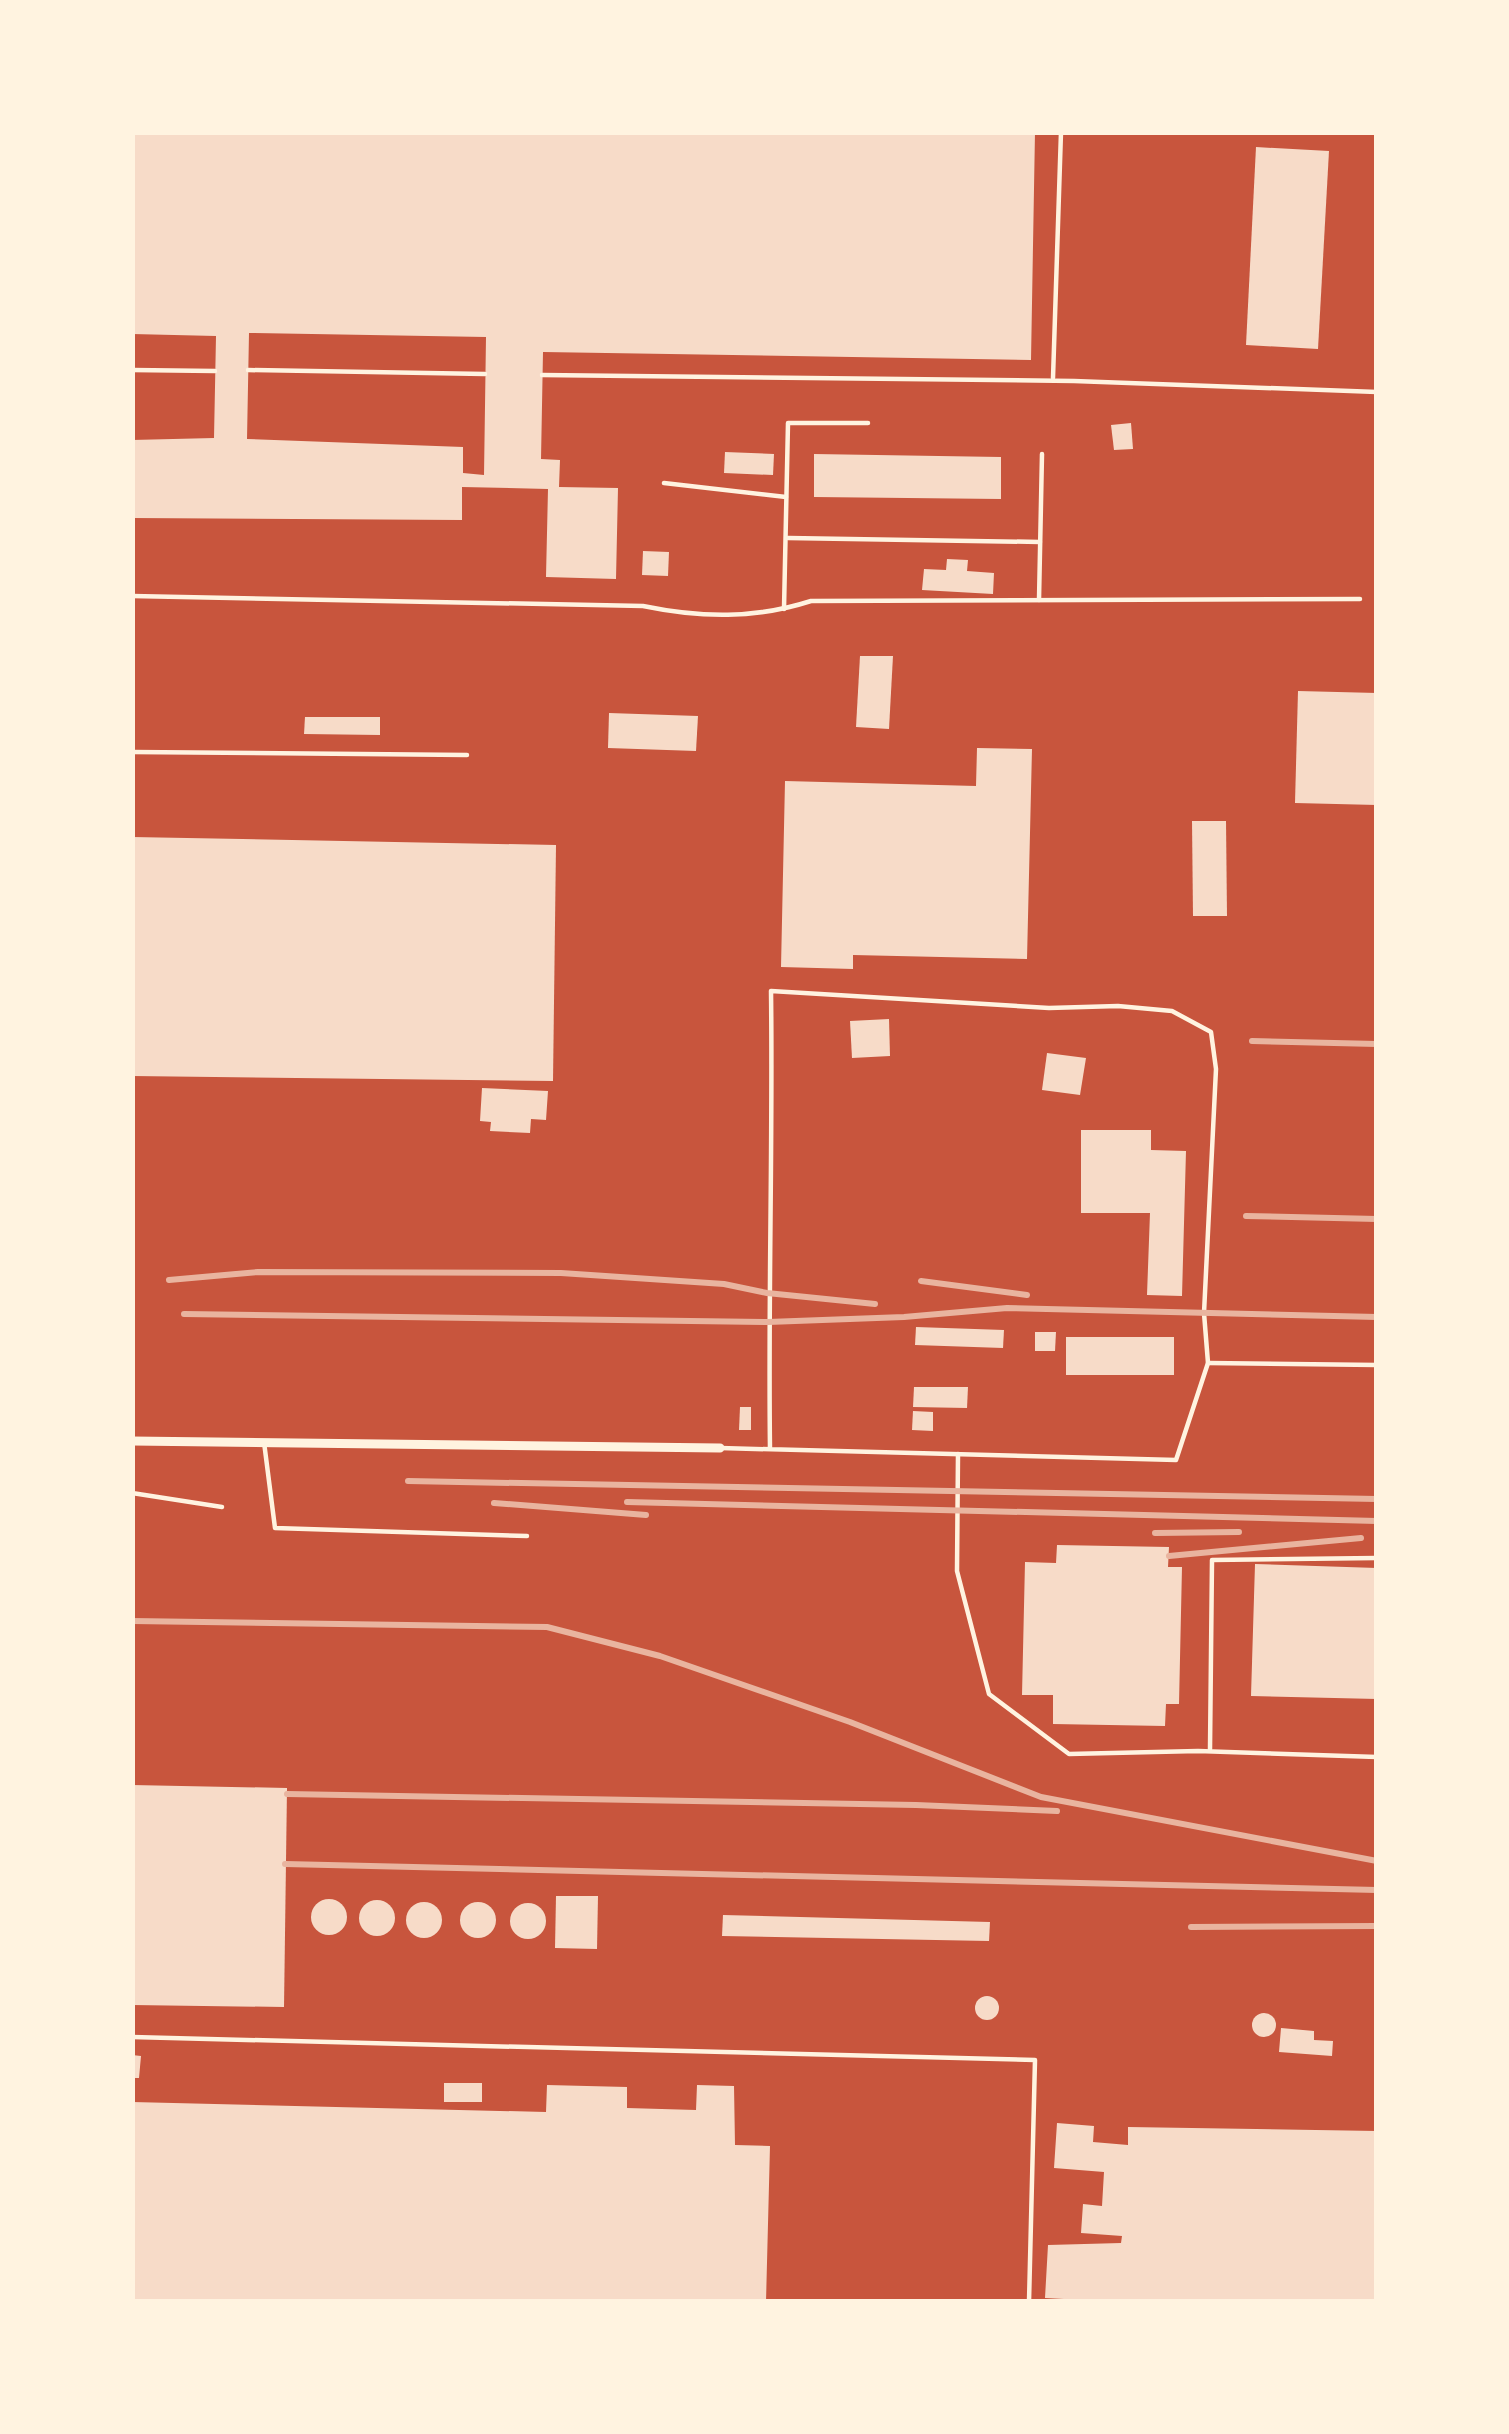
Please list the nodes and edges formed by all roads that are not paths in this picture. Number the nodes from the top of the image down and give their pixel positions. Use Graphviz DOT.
graph roads {
  1 [pos="1060,132"];
  2 [pos="132,370"];
  3 [pos="248,370"];
  4 [pos="215,371"];
  5 [pos="485,374"];
  6 [pos="542,374"];
  7 [pos="1053,381"];
  8 [pos="1377,392"];
  9 [pos="868,423"];
  10 [pos="1042,454"];
  11 [pos="664,483"];
  12 [pos="786,497"];
  13 [pos="785,538"];
  14 [pos="1040,542"];
  15 [pos="132,596"];
  16 [pos="1360,599"];
  17 [pos="1039,600"];
  18 [pos="784,609"];
  19 [pos="132,752"];
  20 [pos="467,755"];
  21 [pos="1208,1363"];
  22 [pos="1377,1365"];
  23 [pos="132,1442"];
  24 [pos="264,1442"];
  25 [pos="720,1448"];
  26 [pos="770,1449"];
  27 [pos="958,1454"];
  28 [pos="132,1493"];
  29 [pos="222,1507"];
  30 [pos="527,1536"];
  31 [pos="1377,1558"];
  32 [pos="1210,1751"];
  33 [pos="1377,1757"];
  34 [pos="132,2037"];
  35 [pos="1029,2302"];
  1 -- 7 [label="lane"];
  2 -- 4 [label="lane"];
  3 -- 5 [label="lane"];
  6 -- 7 [label="lane"];
  7 -- 8 [label="lane"];
  9 -- 12 [label="lane"];
  10 -- 14 [label="lane"];
  11 -- 12 [label="lane"];
  12 -- 13 [label="lane"];
  13 -- 14 [label="lane"];
  13 -- 18 [label="lane"];
  14 -- 17 [label="lane"];
  15 -- 18 [label="lane"];
  16 -- 17 [label="lane"];
  17 -- 18 [label="lane"];
  19 -- 20 [label="lane"];
  21 -- 22 [label="lane"];
  21 -- 26 [label="lane"];
  21 -- 27 [label="lane"];
  23 -- 24 [label="street"];
  24 -- 25 [label="street"];
  24 -- 30 [label="lane"];
  25 -- 26 [label="lane"];
  26 -- 27 [label="lane"];
  27 -- 32 [label="lane"];
  28 -- 29 [label="lane"];
  31 -- 32 [label="lane"];
  32 -- 33 [label="lane"];
  34 -- 35 [label="lane"];
}
